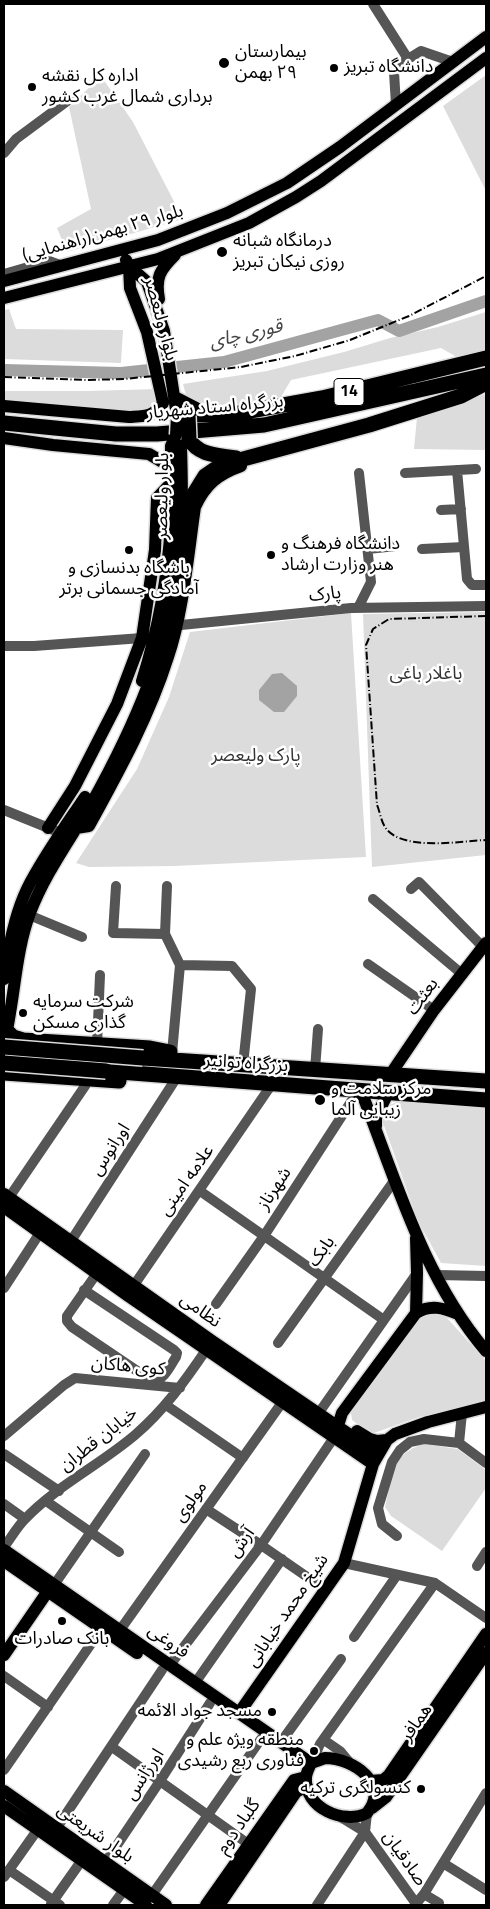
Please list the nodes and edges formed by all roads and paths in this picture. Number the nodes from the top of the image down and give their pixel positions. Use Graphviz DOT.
graph roads {
  1 [pos="373,4"];
  2 [pos="486,37"];
  3 [pos="486,58"];
  4 [pos="408,59"];
  5 [pos="454,62"];
  6 [pos="70,99"];
  7 [pos="396,105"];
  8 [pos="340,147"];
  9 [pos="4,153"];
  10 [pos="350,161"];
  11 [pos="123,250"];
  12 [pos="178,252"];
  13 [pos="63,266"];
  14 [pos="129,266"];
  15 [pos="4,274"];
  16 [pos="4,281"];
  17 [pos="4,298"];
  18 [pos="165,336"];
  19 [pos="486,358"];
  20 [pos="486,376"];
  21 [pos="486,383"];
  22 [pos="175,397"];
  23 [pos="4,406"];
  24 [pos="210,415"];
  25 [pos="183,416"];
  26 [pos="4,423"];
  27 [pos="183,437"];
  28 [pos="4,438"];
  29 [pos="149,454"];
  30 [pos="258,454"];
  31 [pos="240,459"];
  32 [pos="171,466"];
  33 [pos="476,469"];
  34 [pos="457,470"];
  35 [pos="359,473"];
  36 [pos="405,473"];
  37 [pos="171,483"];
  38 [pos="461,509"];
  39 [pos="441,510"];
  40 [pos="182,513"];
  41 [pos="396,546"];
  42 [pos="464,547"];
  43 [pos="422,548"];
  44 [pos="368,549"];
  45 [pos="486,585"];
  46 [pos="486,606"];
  47 [pos="358,608"];
  48 [pos="172,626"];
  49 [pos="142,638"];
  50 [pos="4,646"];
  51 [pos="4,810"];
  52 [pos="48,828"];
  53 [pos="61,833"];
  54 [pos="116,886"];
  55 [pos="167,886"];
  56 [pos="411,889"];
  57 [pos="373,899"];
  58 [pos="30,914"];
  59 [pos="165,934"];
  60 [pos="82,937"];
  61 [pos="484,944"];
  62 [pos="368,964"];
  63 [pos="180,965"];
  64 [pos="462,974"];
  65 [pos="100,975"];
  66 [pos="4,979"];
  67 [pos="434,1010"];
  68 [pos="318,1029"];
  69 [pos="23,1040"];
  70 [pos="5,1041"];
  71 [pos="97,1045"];
  72 [pos="172,1052"];
  73 [pos="198,1061"];
  74 [pos="4,1063"];
  75 [pos="243,1065"];
  76 [pos="315,1070"];
  77 [pos="11,1073"];
  78 [pos="390,1075"];
  79 [pos="174,1077"];
  80 [pos="486,1081"];
  81 [pos="272,1084"];
  82 [pos="84,1086"];
  83 [pos="360,1091"];
  84 [pos="388,1093"];
  85 [pos="486,1100"];
  86 [pos="376,1129"];
  87 [pos="394,1180"];
  88 [pos="200,1191"];
  89 [pos="5,1201"];
  90 [pos="44,1228"];
  91 [pos="415,1233"];
  92 [pos="264,1236"];
  93 [pos="73,1247"];
  94 [pos="97,1273"];
  95 [pos="417,1273"];
  96 [pos="437,1275"];
  97 [pos="486,1276"];
  98 [pos="324,1278"];
  99 [pos="4,1288"];
  100 [pos="84,1290"];
  101 [pos="131,1290"];
  102 [pos="216,1304"];
  103 [pos="416,1313"];
  104 [pos="458,1314"];
  105 [pos="384,1320"];
  106 [pos="278,1343"];
  107 [pos="209,1346"];
  108 [pos="486,1351"];
  109 [pos="180,1388"];
  110 [pos="285,1397"];
  111 [pos="166,1405"];
  112 [pos="486,1407"];
  113 [pos="342,1413"];
  114 [pos="462,1413"];
  115 [pos="318,1414"];
  116 [pos="336,1431"];
  117 [pos="4,1436"];
  118 [pos="387,1440"];
  119 [pos="459,1443"];
  120 [pos="4,1454"];
  121 [pos="145,1454"];
  122 [pos="243,1458"];
  123 [pos="375,1459"];
  124 [pos="486,1463"];
  125 [pos="59,1492"];
  126 [pos="46,1501"];
  127 [pos="4,1504"];
  128 [pos="206,1509"];
  129 [pos="25,1519"];
  130 [pos="90,1532"];
  131 [pos="397,1536"];
  132 [pos="261,1545"];
  133 [pos="4,1548"];
  134 [pos="119,1552"];
  135 [pos="486,1552"];
  136 [pos="282,1559"];
  137 [pos="4,1560"];
  138 [pos="344,1563"];
  139 [pos="477,1566"];
  140 [pos="397,1575"];
  141 [pos="435,1583"];
  142 [pos="51,1588"];
  143 [pos="326,1590"];
  144 [pos="486,1618"];
  145 [pos="102,1628"];
  146 [pos="120,1630"];
  147 [pos="486,1634"];
  148 [pos="354,1637"];
  149 [pos="486,1653"];
  150 [pos="4,1655"];
  151 [pos="340,1659"];
  152 [pos="166,1668"];
  153 [pos="4,1676"];
  154 [pos="195,1683"];
  155 [pos="210,1703"];
  156 [pos="48,1707"];
  157 [pos="239,1713"];
  158 [pos="422,1737"];
  159 [pos="261,1739"];
  160 [pos="324,1740"];
  161 [pos="281,1742"];
  162 [pos="112,1747"];
  163 [pos="349,1762"];
  164 [pos="4,1770"];
  165 [pos="310,1772"];
  166 [pos="160,1781"];
  167 [pos="370,1781"];
  168 [pos="4,1791"];
  169 [pos="486,1792"];
  170 [pos="4,1806"];
  171 [pos="369,1811"];
  172 [pos="208,1815"];
  173 [pos="339,1816"];
  174 [pos="38,1829"];
  175 [pos="365,1832"];
  176 [pos="57,1834"];
  177 [pos="253,1847"];
  178 [pos="82,1860"];
  179 [pos="105,1863"];
  180 [pos="443,1863"];
  181 [pos="6,1873"];
  182 [pos="223,1889"];
  183 [pos="124,1890"];
  184 [pos="486,1890"];
  185 [pos="424,1894"];
  186 [pos="149,1900"];
  187 [pos="439,1903"];
  188 [pos="55,1904"];
  189 [pos="112,1905"];
  190 [pos="166,1905"];
  191 [pos="206,1905"];
  192 [pos="219,1905"];
  193 [pos="317,1905"];
  194 [pos="416,1905"];
  1 -- 4 [label="street"];
  2 -- 5 [label="main road, بلوار ٢٩ بهمن(راهنمایی)"];
  3 -- 10 [label="main road, بلوار ٢٩ بهمن(راهنمایی)"];
  4 -- 5 [label="street"];
  4 -- 7 [label="street"];
  5 -- 7 [label="main road, بلوار ٢٩ بهمن(راهنمایی)"];
  6 -- 9 [label="street"];
  7 -- 8 [label="main road, بلوار ٢٩ بهمن(راهنمایی)"];
  8 -- 10 [label="main road"];
  8 -- 11 [label="main road, بلوار ٢٩ بهمن(راهنمایی)"];
  10 -- 12 [label="main road, بلوار ٢٩ بهمن(راهنمایی)"];
  11 -- 13 [label="main road, بلوار ٢٩ بهمن(راهنمایی)"];
  11 -- 14 [label="main road"];
  12 -- 14 [label="main road, بلوار ٢٩ بهمن(راهنمایی)"];
  12 -- 18 [label="main road"];
  13 -- 15 [label="street"];
  13 -- 16 [label="main road, بلوار ٢٩ بهمن(راهنمایی)"];
  14 -- 17 [label="main road, بلوار ٢٩ بهمن(راهنمایی)"];
  14 -- 18 [label="main road, بلوار ولىعصر"];
  14 -- 23 [label="main road, بلوار ولىعصر"];
  18 -- 22 [label="main road, بلوار ولىعصر"];
  19 -- 24 [label="highway, بزرگراه استاد شهریار / 14"];
  20 -- 26 [label="highway, بزرگراه استاد شهریار"];
  21 -- 30 [label="highway"];
  22 -- 24 [label="main road"];
  22 -- 25 [label="main road, بلوار ولىعصر"];
  24 -- 25 [label="highway, بزرگراه استاد شهریار"];
  25 -- 27 [label="highway, bridge"];
  27 -- 29 [label="main road"];
  27 -- 31 [label="highway"];
  27 -- 32 [label="main road, بلوار ولیعصر"];
  27 -- 40 [label="main road, بلوار ولیعصر"];
  28 -- 29 [label="main road"];
  29 -- 32 [label="main road"];
  30 -- 31 [label="highway"];
  30 -- 48 [label="main road"];
  31 -- 40 [label="highway"];
  32 -- 37 [label="main road, بلوار ولیعصر"];
  33 -- 34 [label="street"];
  34 -- 36 [label="street"];
  34 -- 38 [label="street"];
  35 -- 44 [label="street"];
  37 -- 49 [label="main road"];
  37 -- 53 [label="main road, بلوار ولیعصر"];
  38 -- 39 [label="street"];
  38 -- 42 [label="street"];
  40 -- 48 [label="main road, بلوار ولیعصر"];
  41 -- 44 [label="street"];
  42 -- 43 [label="street"];
  42 -- 45 [label="street"];
  44 -- 47 [label="street"];
  46 -- 47 [label="street, پارک"];
  47 -- 48 [label="street, پارک"];
  48 -- 58 [label="main road, بلوار ولیعصر"];
  49 -- 50 [label="street"];
  49 -- 52 [label="main road"];
  51 -- 52 [label="street"];
  52 -- 53 [label="street"];
  53 -- 66 [label="main road, بلوار ولیعصر"];
  54 -- 59 [label="street"];
  55 -- 59 [label="street"];
  56 -- 61 [label="street"];
  57 -- 64 [label="street"];
  58 -- 60 [label="street"];
  58 -- 70 [label="main road, بلوار ولیعصر"];
  59 -- 63 [label="street"];
  61 -- 64 [label="main road, بعثت"];
  62 -- 67 [label="street"];
  63 -- 72 [label="street"];
  63 -- 75 [label="street"];
  64 -- 67 [label="main road, بعثت"];
  65 -- 71 [label="street"];
  67 -- 78 [label="main road, بعثت"];
  68 -- 76 [label="street"];
  69 -- 70 [label="highway"];
  69 -- 71 [label="highway"];
  69 -- 77 [label="highway"];
  70 -- 73 [label="highway, بزرگراه توانیر, bridge"];
  71 -- 72 [label="highway"];
  72 -- 73 [label="highway"];
  73 -- 75 [label="highway, بزرگراه توانیر"];
  74 -- 79 [label="highway, بزرگراه توانیر, bridge"];
  75 -- 76 [label="highway, بزرگراه توانیر"];
  76 -- 78 [label="highway, بزرگراه توانیر"];
  77 -- 79 [label="highway"];
  78 -- 80 [label="highway, بزرگراه توانیر"];
  79 -- 81 [label="highway, بزرگراه توانیر"];
  79 -- 93 [label="street, اورانوس"];
  81 -- 83 [label="highway, بزرگراه توانیر"];
  81 -- 88 [label="street, علامه امینی"];
  82 -- 89 [label="street"];
  83 -- 84 [label="highway, بزرگراه توانیر"];
  83 -- 86 [label="main road"];
  83 -- 92 [label="street, شهرناز"];
  84 -- 85 [label="highway, بزرگراه توانیر"];
  84 -- 86 [label="main road"];
  86 -- 87 [label="main road"];
  87 -- 91 [label="main road"];
  87 -- 98 [label="street, بابک"];
  88 -- 92 [label="street"];
  88 -- 101 [label="street, علامه امینی"];
  89 -- 90 [label="main road, نظامی"];
  90 -- 93 [label="main road, نظامی"];
  90 -- 99 [label="street"];
  91 -- 95 [label="main road"];
  91 -- 96 [label="main road"];
  92 -- 98 [label="street"];
  92 -- 102 [label="street, شهرناز"];
  93 -- 94 [label="main road, نظامی"];
  93 -- 101 [label="main road, نظامی"];
  94 -- 100 [label="street"];
  94 -- 101 [label="main road, نظامی"];
  95 -- 103 [label="main road"];
  95 -- 105 [label="street"];
  96 -- 97 [label="street"];
  96 -- 104 [label="main road"];
  98 -- 105 [label="street"];
  98 -- 106 [label="street, بابک"];
  100 -- 100 [label="street"];
  101 -- 107 [label="main road, نظامی"];
  103 -- 104 [label="main road"];
  103 -- 113 [label="main road"];
  104 -- 108 [label="main road"];
  105 -- 115 [label="street"];
  107 -- 109 [label="street, خیابان قطران"];
  107 -- 110 [label="main road, نظامی"];
  109 -- 111 [label="street, خیابان قطران"];
  109 -- 117 [label="street, کوی هاکان"];
  110 -- 115 [label="main road, نظامی"];
  110 -- 116 [label="main road, نظامی"];
  110 -- 122 [label="street, مولوی"];
  111 -- 122 [label="street"];
  111 -- 125 [label="street, خیابان قطران"];
  112 -- 114 [label="main road"];
  113 -- 116 [label="main road"];
  113 -- 118 [label="main road"];
  114 -- 118 [label="main road"];
  114 -- 119 [label="street"];
  115 -- 116 [label="main road, نظامی"];
  116 -- 123 [label="main road, نظامی"];
  116 -- 132 [label="street, آرش"];
  118 -- 123 [label="main road, شیخ محمد خیابانی"];
  119 -- 124 [label="street"];
  119 -- 131 [label="street"];
  120 -- 125 [label="street"];
  121 -- 130 [label="street"];
  122 -- 128 [label="street, مولوی"];
  123 -- 138 [label="main road, شیخ محمد خیابانی"];
  125 -- 126 [label="street, خیابان قطران"];
  126 -- 129 [label="street, خیابان قطران"];
  126 -- 130 [label="street"];
  127 -- 129 [label="street"];
  128 -- 132 [label="street"];
  128 -- 146 [label="street, مولوی"];
  129 -- 133 [label="street, خیابان قطران"];
  130 -- 134 [label="street"];
  130 -- 142 [label="street"];
  132 -- 136 [label="street"];
  132 -- 152 [label="street, آرش"];
  133 -- 142 [label="main road, فروغى"];
  135 -- 139 [label="street"];
  136 -- 143 [label="street"];
  136 -- 154 [label="street"];
  137 -- 142 [label="main road, فروغى"];
  138 -- 140 [label="street"];
  138 -- 143 [label="main road, شیخ محمد خیابانی"];
  140 -- 141 [label="street"];
  140 -- 148 [label="street"];
  141 -- 144 [label="street"];
  141 -- 160 [label="street"];
  142 -- 145 [label="main road, فروغى"];
  142 -- 146 [label="main road, فروغى"];
  142 -- 150 [label="main road"];
  143 -- 157 [label="main road, شیخ محمد خیابانی"];
  145 -- 152 [label="main road, فروغى"];
  145 -- 156 [label="street"];
  146 -- 152 [label="main road, فروغى"];
  147 -- 158 [label="main road, همافر"];
  149 -- 158 [label="main road, همافر"];
  151 -- 161 [label="street"];
  152 -- 154 [label="main road, فروغى"];
  152 -- 155 [label="main road, فروغى"];
  152 -- 162 [label="street, آرش"];
  153 -- 156 [label="street"];
  154 -- 157 [label="main road, فروغى"];
  155 -- 159 [label="main road, فروغى"];
  155 -- 166 [label="street, اورژانس"];
  156 -- 164 [label="street"];
  157 -- 161 [label="main road, فروغى"];
  158 -- 167 [label="main road, همافر"];
  158 -- 171 [label="main road, همافر"];
  159 -- 165 [label="main road, فروغى"];
  159 -- 172 [label="street"];
  160 -- 163 [label="street"];
  160 -- 165 [label="street"];
  161 -- 165 [label="main road, فروغى"];
  162 -- 166 [label="street"];
  162 -- 176 [label="street, آرش"];
  163 -- 165 [label="main road"];
  163 -- 167 [label="main road"];
  165 -- 173 [label="main road"];
  165 -- 177 [label="main road, گلباد دوم"];
  166 -- 172 [label="street"];
  166 -- 179 [label="street, اورژانس"];
  167 -- 171 [label="main road"];
  168 -- 176 [label="main road, بلوار شریعتى"];
  169 -- 180 [label="street"];
  170 -- 174 [label="main road, بلوار شریعتى"];
  171 -- 173 [label="main road"];
  171 -- 175 [label="street"];
  172 -- 177 [label="street"];
  172 -- 186 [label="street"];
  173 -- 175 [label="street"];
  174 -- 176 [label="main road, بلوار شریعتى"];
  174 -- 181 [label="street"];
  175 -- 193 [label="street"];
  175 -- 194 [label="street, صادقیان"];
  176 -- 178 [label="main road, بلوار شریعتى"];
  176 -- 179 [label="main road, بلوار شریعتى"];
  177 -- 182 [label="main road, گلباد دوم"];
  178 -- 183 [label="main road, بلوار شریعتى"];
  178 -- 188 [label="street"];
  179 -- 186 [label="main road, بلوار شریعتى"];
  180 -- 184 [label="street"];
  180 -- 185 [label="street"];
  181 -- 188 [label="street"];
  182 -- 191 [label="main road, گلباد دوم"];
  182 -- 192 [label="main road, گلباد دوم"];
  183 -- 186 [label="main road, بلوار شریعتى"];
  183 -- 189 [label="street"];
  185 -- 187 [label="street"];
  185 -- 194 [label="street"];
  186 -- 190 [label="main road, بلوار شریعتى"];
}
